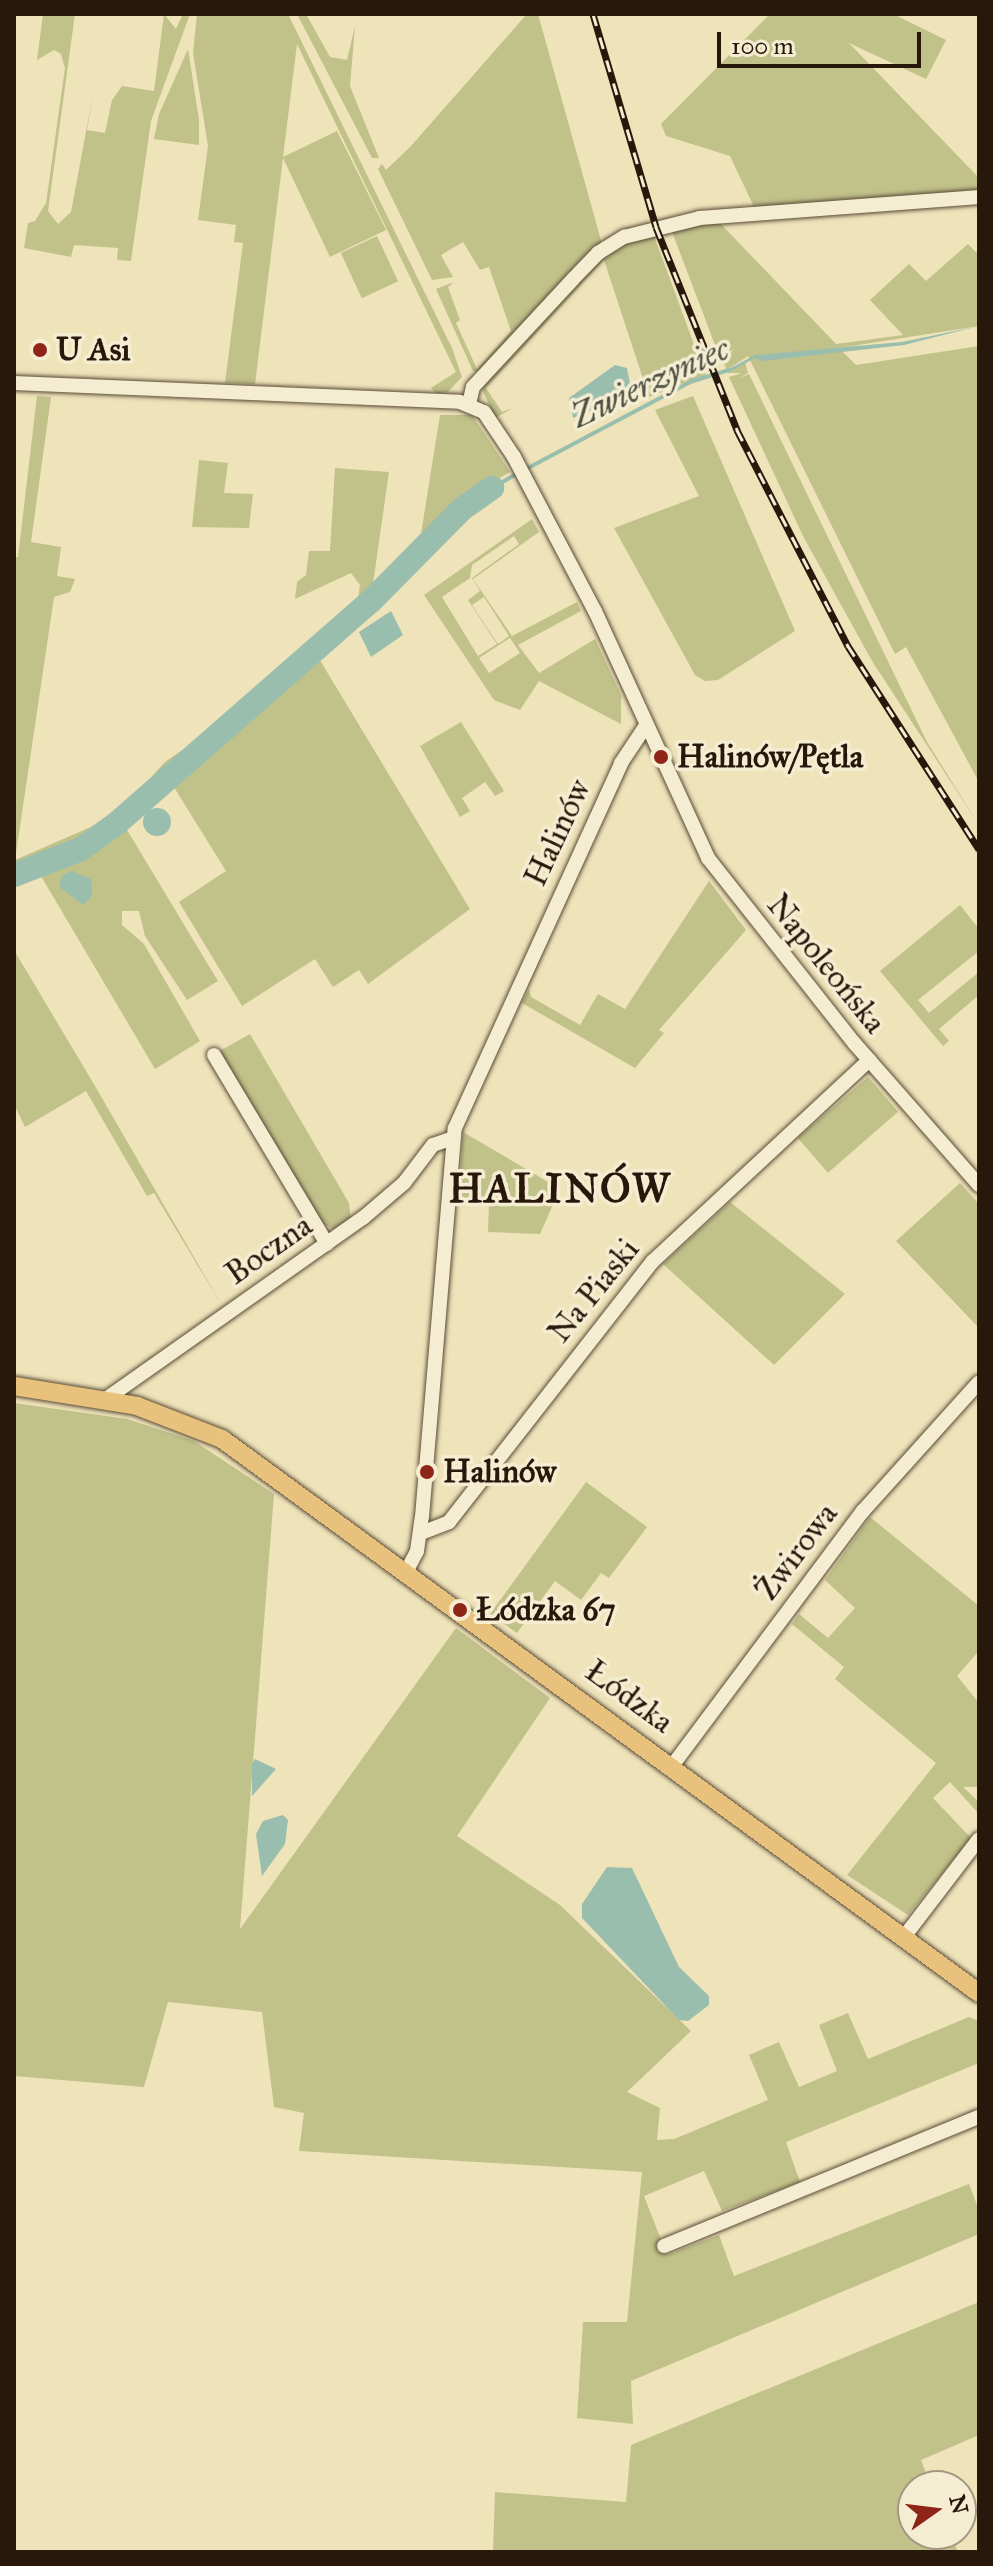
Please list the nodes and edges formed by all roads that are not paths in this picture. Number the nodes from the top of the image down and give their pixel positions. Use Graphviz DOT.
graph roads {
  1 [pos="979,197"];
  2 [pos="14,383"];
  3 [pos="469,404"];
  4 [pos="645,727"];
  5 [pos="637,746"];
  6 [pos="661,757"];
  7 [pos="214,1055"];
  8 [pos="869,1060"];
  9 [pos="453,1138"];
  10 [pos="979,1185"];
  11 [pos="327,1244"];
  12 [pos="979,1382"];
  13 [pos="14,1386"];
  14 [pos="106,1399"];
  15 [pos="456,1514"];
  16 [pos="422,1517"];
  17 [pos="421,1533"];
  18 [pos="407,1570"];
  19 [pos="672,1766"];
  20 [pos="979,1839"];
  21 [pos="904,1937"];
  22 [pos="979,1993"];
  23 [pos="979,2117"];
  24 [pos="664,2246"];
  1 -- 3 [label="street"];
  2 -- 3 [label="street"];
  3 -- 4 [label="street, Napoleońska"];
  4 -- 5 [label="street, Halinów"];
  4 -- 6 [label="street, Napoleońska"];
  5 -- 6 [label="street"];
  5 -- 9 [label="street, Halinów"];
  6 -- 8 [label="street, Napoleońska"];
  7 -- 11 [label="street"];
  8 -- 10 [label="street, Napoleońska"];
  8 -- 15 [label="street, Na Piaski"];
  9 -- 11 [label="street, Boczna"];
  9 -- 16 [label="street, Halinów"];
  11 -- 14 [label="street, Boczna"];
  12 -- 19 [label="street, Żwirowa"];
  13 -- 14 [label="main road, Łódzka"];
  14 -- 18 [label="main road, Łódzka"];
  15 -- 16 [label="street"];
  15 -- 17 [label="street, Na Piaski"];
  16 -- 17 [label="street, Halinów"];
  17 -- 18 [label="street, Halinów"];
  18 -- 19 [label="main road, Łódzka"];
  19 -- 21 [label="main road, Łódzka"];
  20 -- 21 [label="street"];
  21 -- 22 [label="main road, Łódzka"];
  23 -- 24 [label="street"];
}
